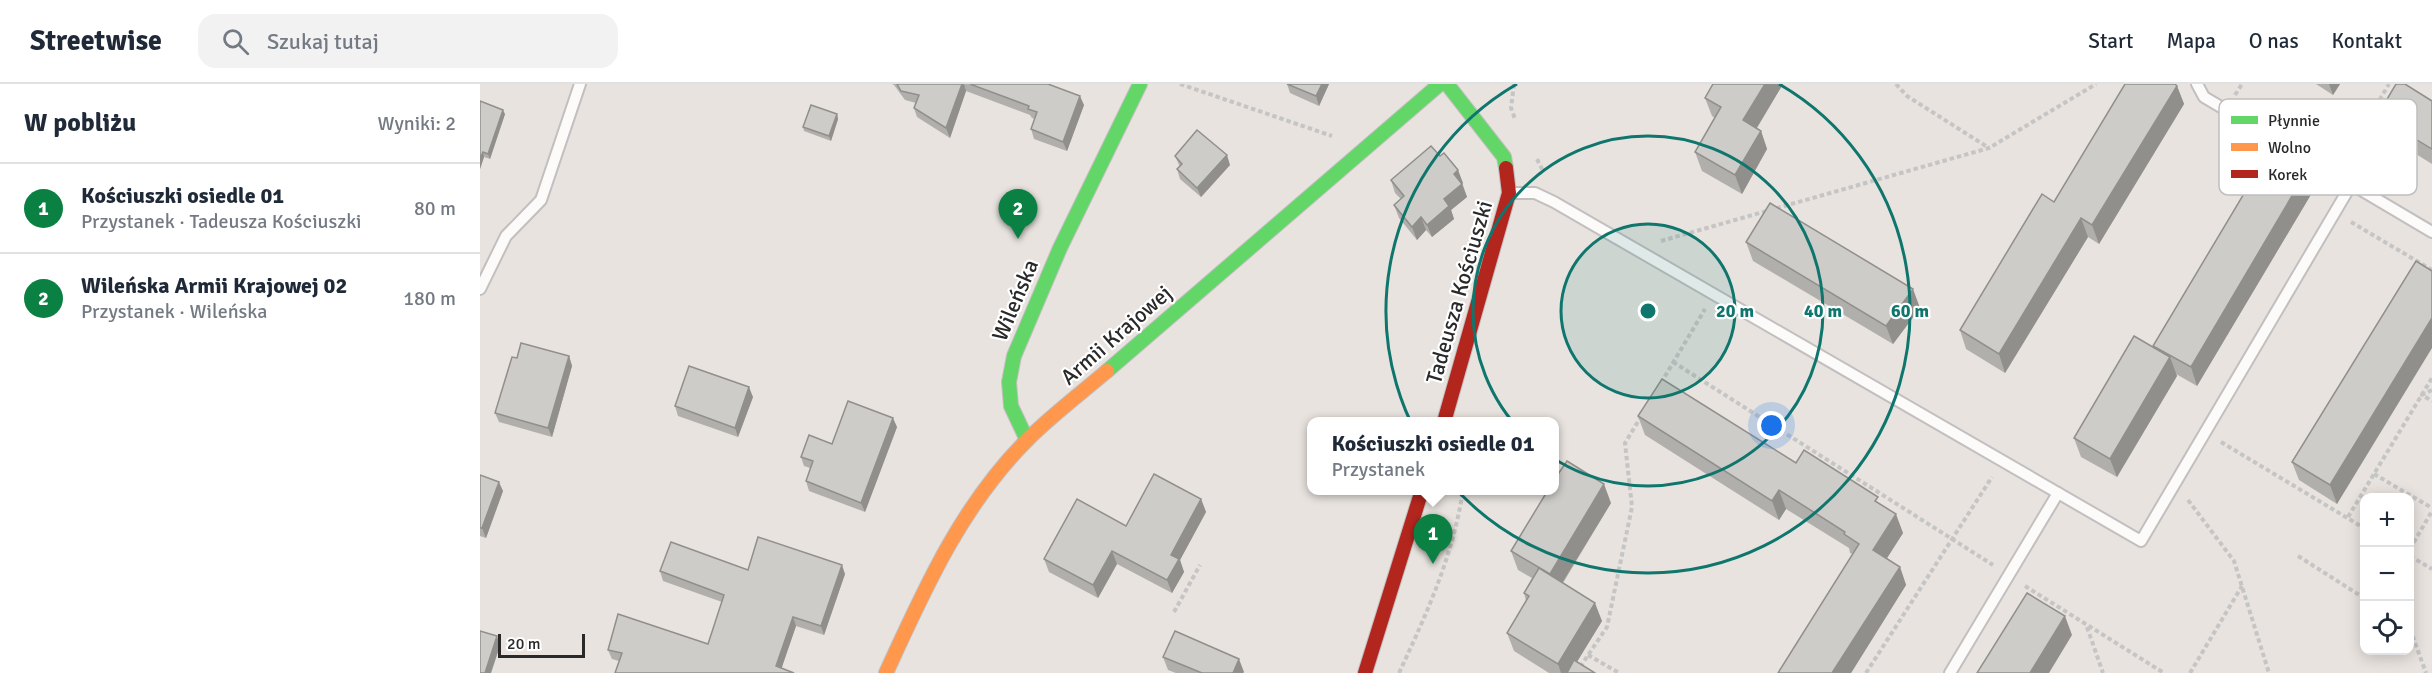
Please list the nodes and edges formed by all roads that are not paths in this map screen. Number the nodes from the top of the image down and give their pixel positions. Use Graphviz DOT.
graph roads {
  1 [pos="580,84"];
  2 [pos="1140,84"];
  3 [pos="1440,84"];
  4 [pos="1447,84"];
  5 [pos="2197,84"];
  6 [pos="2219,107"];
  7 [pos="1509,193"];
  8 [pos="2345,195"];
  9 [pos="2368,195"];
  10 [pos="2432,232"];
  11 [pos="480,290"];
  12 [pos="1445,417"];
  13 [pos="1026,440"];
  14 [pos="2058,493"];
  15 [pos="1420,495"];
  16 [pos="886,673"];
  17 [pos="1365,673"];
  18 [pos="1950,673"];
  1 -- 11 [label="lane"];
  2 -- 13 [label="street, Wileńska"];
  3 -- 13 [label="street, Armii Krajowej"];
  4 -- 7 [label="street, Tadeusza Kościuszki"];
  5 -- 6 [label="lane"];
  7 -- 12 [label="street, Tadeusza Kościuszki"];
  7 -- 14 [label="lane"];
  8 -- 14 [label="lane"];
  9 -- 10 [label="lane"];
  13 -- 16 [label="street, Armii Krajowej"];
  14 -- 18 [label="lane"];
  15 -- 17 [label="street"];
}
